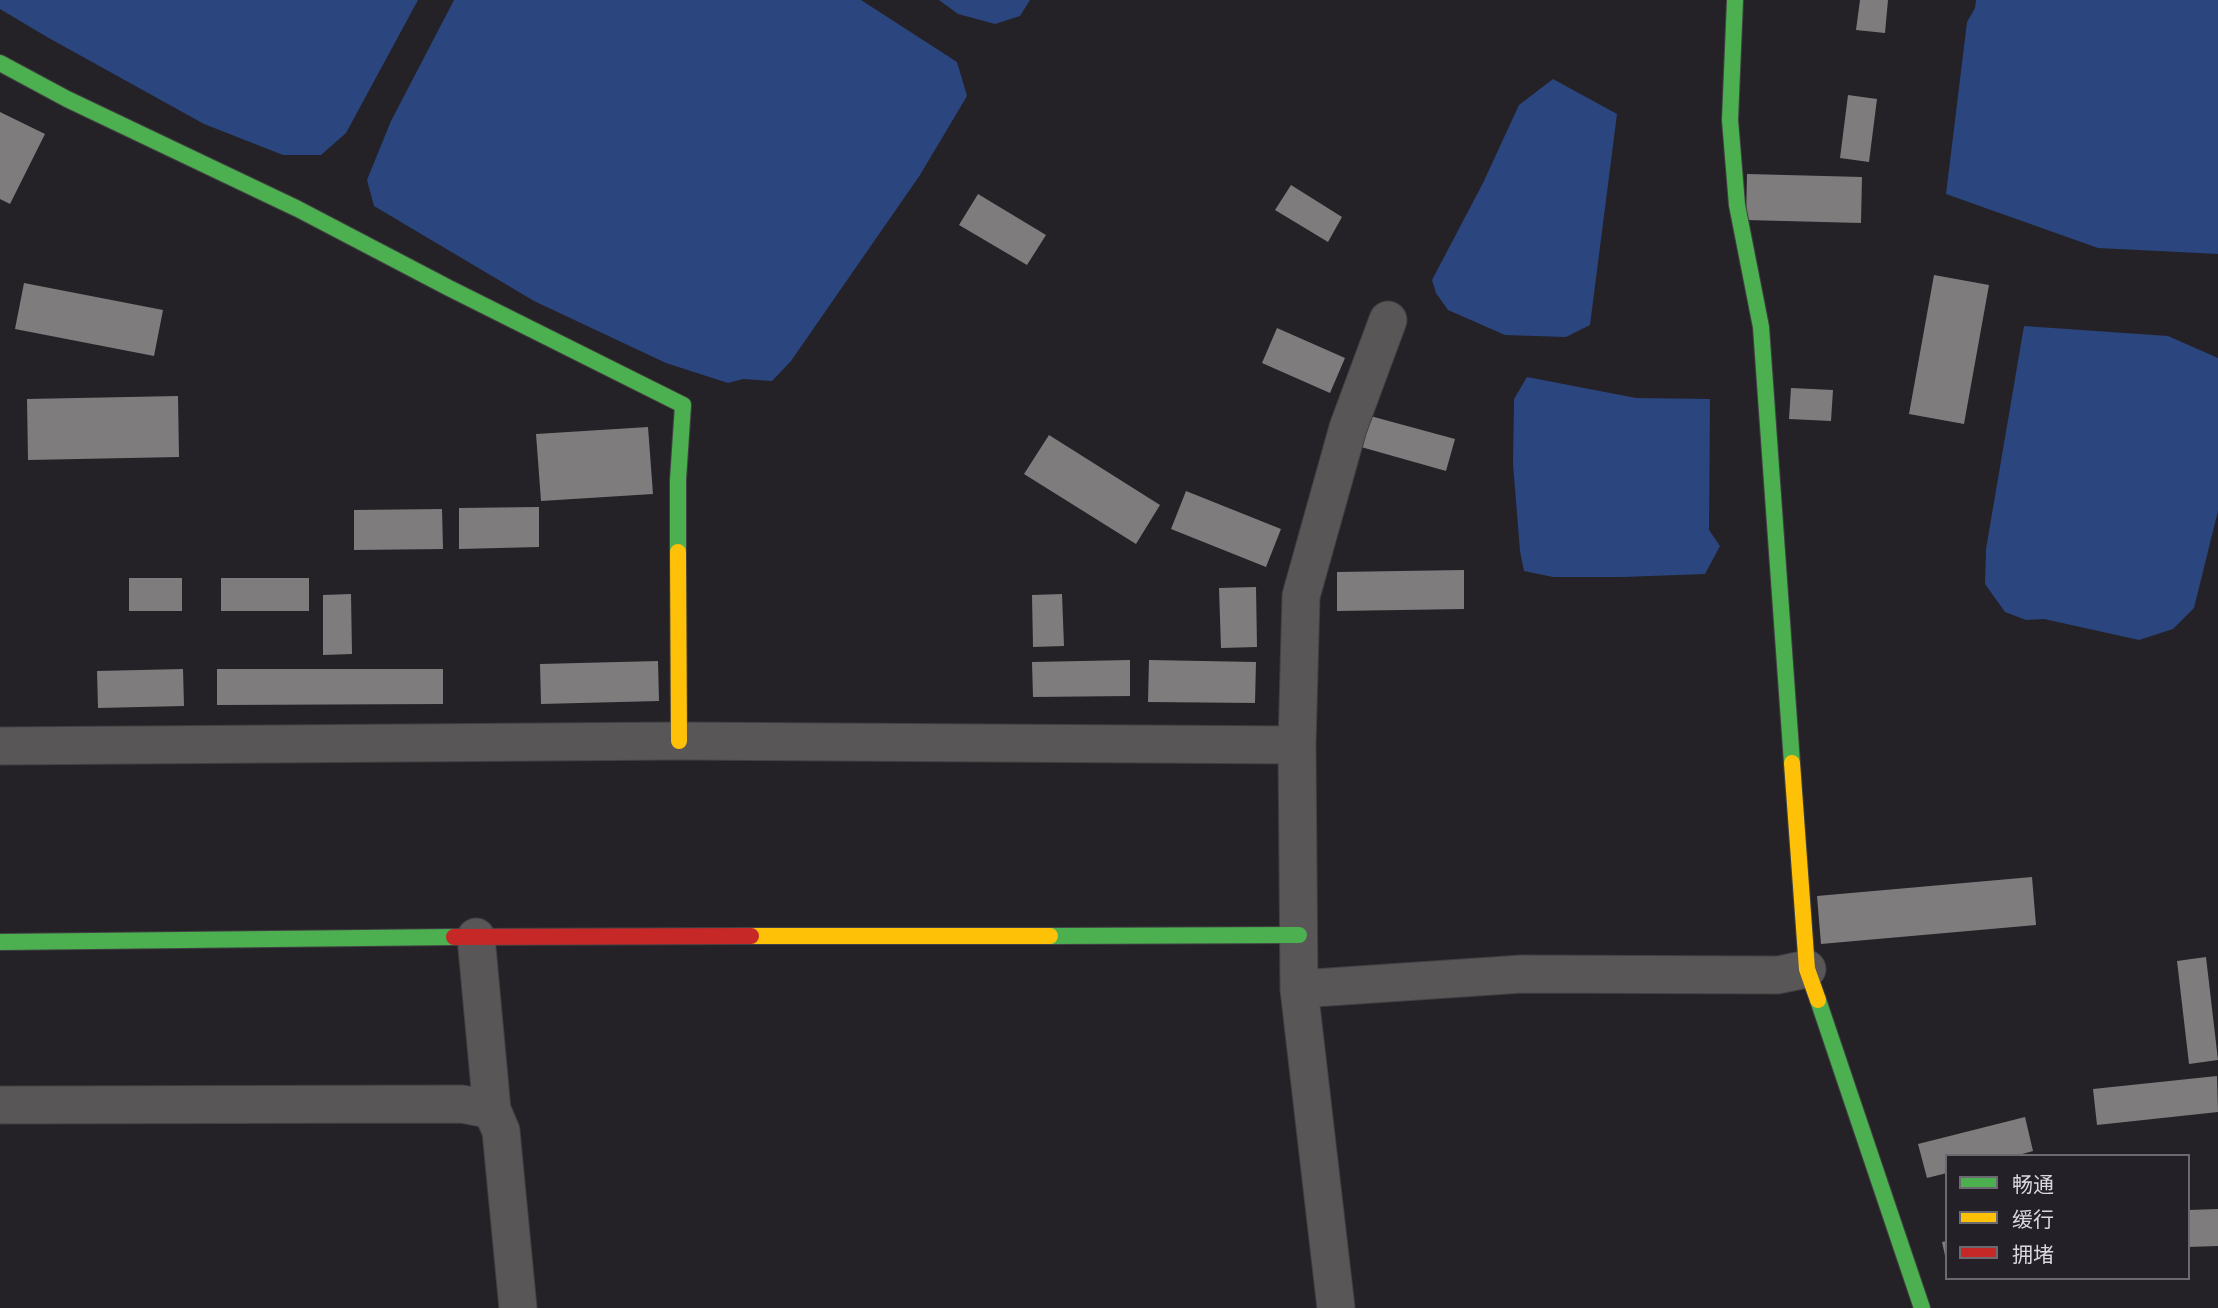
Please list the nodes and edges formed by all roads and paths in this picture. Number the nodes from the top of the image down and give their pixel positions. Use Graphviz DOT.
graph roads {
  1 [pos="1735,0"];
  2 [pos="0,63"];
  3 [pos="1388,320"];
  4 [pos="679,741"];
  5 [pos="1297,745"];
  6 [pos="0,746"];
  7 [pos="1299,935"];
  8 [pos="475,937"];
  9 [pos="0,942"];
  10 [pos="1807,969"];
  11 [pos="1299,989"];
  12 [pos="0,1105"];
  13 [pos="492,1110"];
  14 [pos="518,1308"];
  15 [pos="1336,1308"];
  16 [pos="1922,1308"];
  1 -- 10 [label="street"];
  2 -- 4 [label="street"];
  3 -- 5 [label="street"];
  4 -- 5 [label="street"];
  4 -- 6 [label="street"];
  5 -- 7 [label="street"];
  7 -- 8 [label="street"];
  7 -- 11 [label="street"];
  8 -- 9 [label="street"];
  8 -- 13 [label="street"];
  10 -- 11 [label="street"];
  10 -- 16 [label="street"];
  11 -- 15 [label="street"];
  12 -- 13 [label="street"];
  13 -- 14 [label="street"];
}
